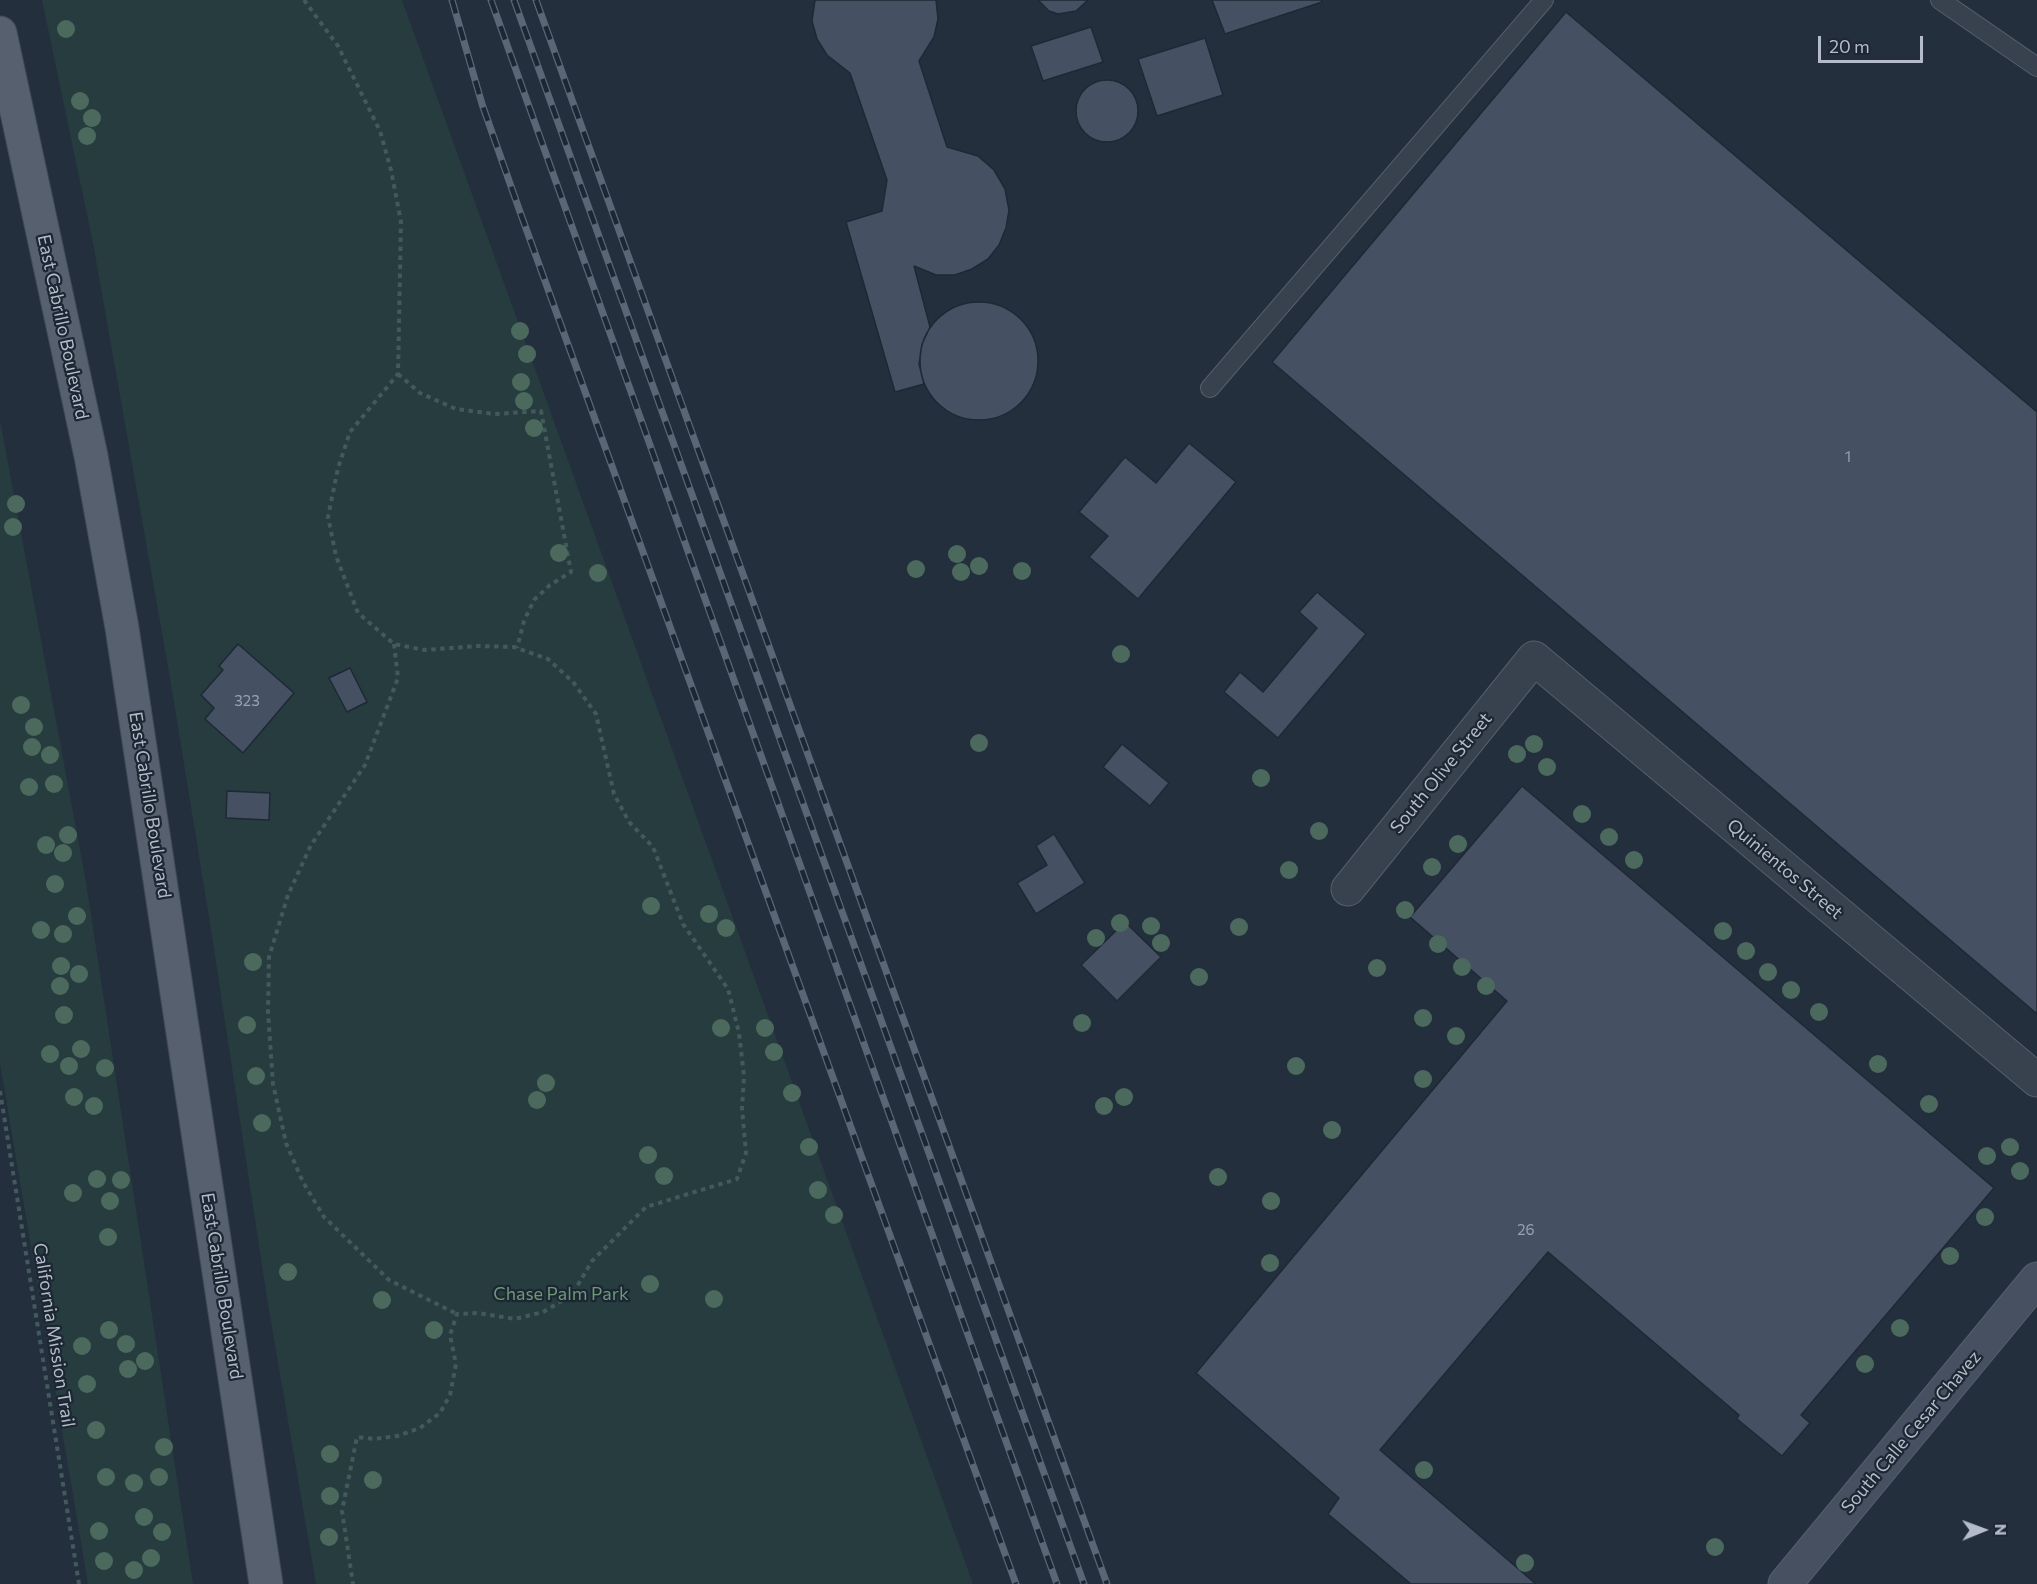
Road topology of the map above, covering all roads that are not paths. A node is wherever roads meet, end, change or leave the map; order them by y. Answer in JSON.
{"nodes":[{"id":1,"x":1544,"y":0,"type":"edge"},
{"id":2,"x":1940,"y":0,"type":"edge"},
{"id":3,"x":0,"y":33,"type":"edge"},
{"id":4,"x":2037,"y":67,"type":"edge"},
{"id":5,"x":1210,"y":388,"type":"dead end"},
{"id":6,"x":1534,"y":658,"type":"joint"},
{"id":7,"x":1348,"y":889,"type":"dead end"},
{"id":8,"x":2037,"y":1080,"type":"edge"},
{"id":9,"x":2037,"y":1279,"type":"edge"},
{"id":10,"x":266,"y":1584,"type":"edge"},
{"id":11,"x":1785,"y":1584,"type":"edge"}],
"edges":[{"from":1,"to":5,"type":"lane"},
{"from":2,"to":4,"type":"lane"},
{"from":3,"to":10,"type":"main road","name":"East Cabrillo Boulevard"},
{"from":6,"to":7,"type":"street","name":"South Olive Street"},
{"from":6,"to":8,"type":"street","name":"Quinientos Street"},
{"from":9,"to":11,"type":"street","name":"South Calle Cesar Chavez"}]}
